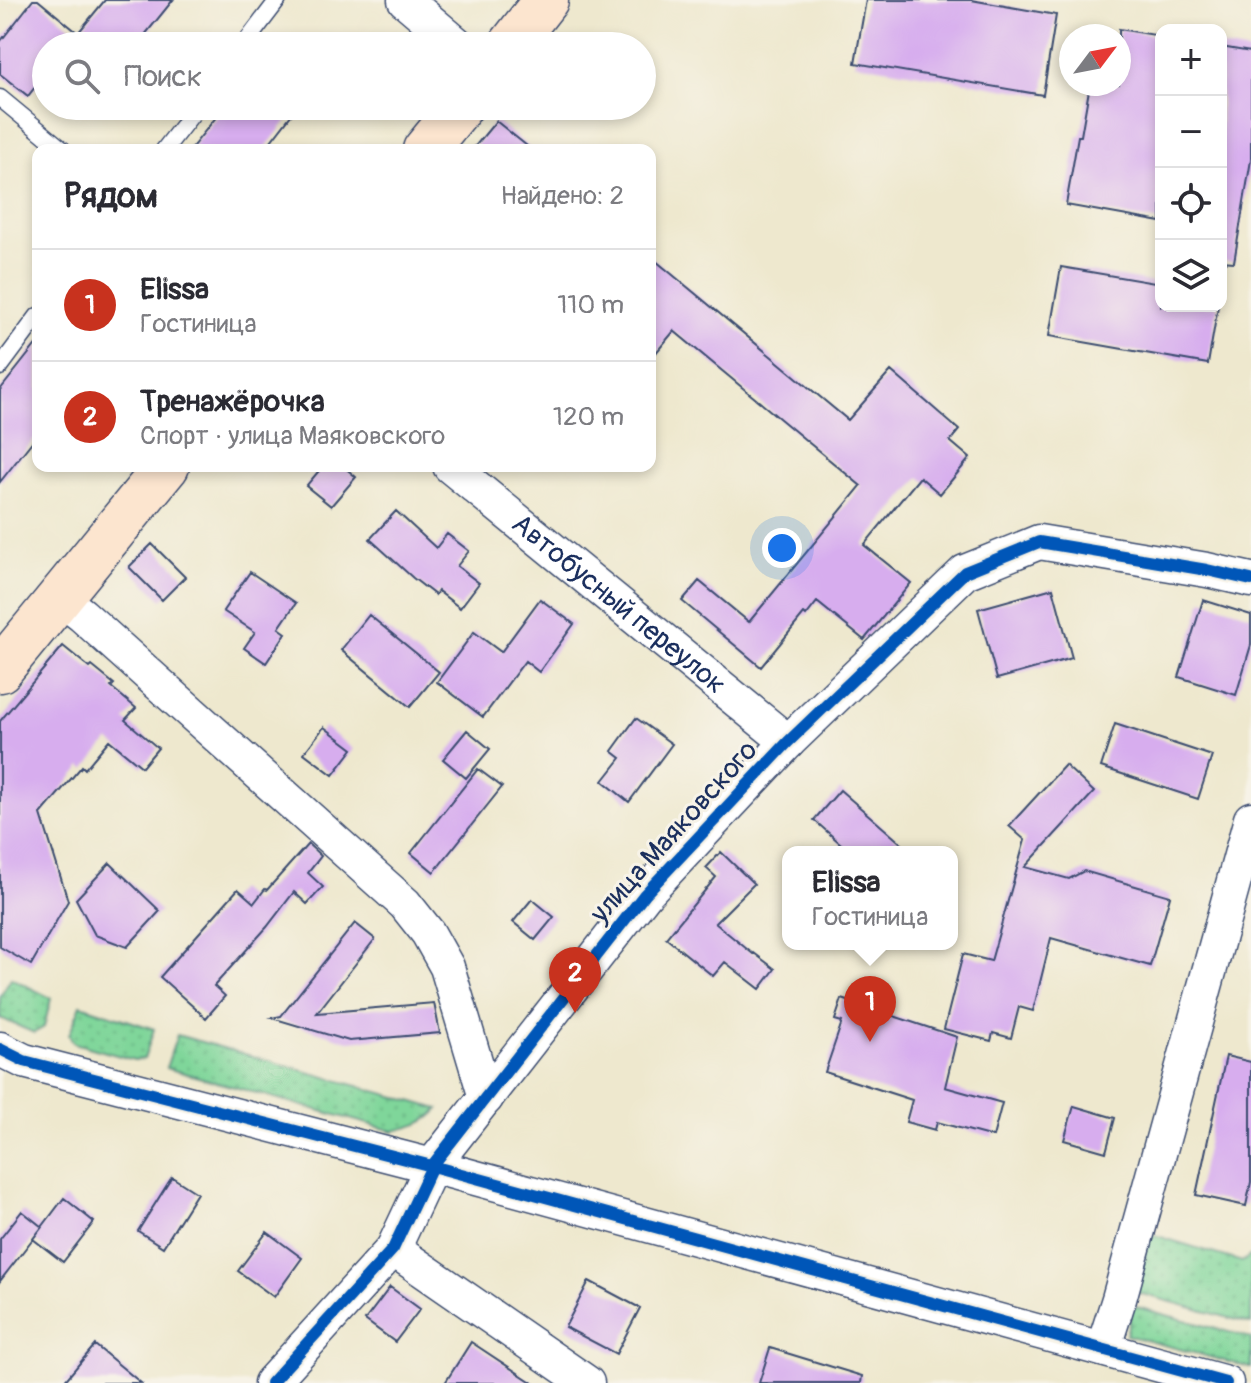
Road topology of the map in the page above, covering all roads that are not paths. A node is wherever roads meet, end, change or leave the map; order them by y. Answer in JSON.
{"nodes":[{"id":1,"x":278,"y":0,"type":"edge"},
{"id":2,"x":405,"y":0,"type":"edge"},
{"id":3,"x":546,"y":0,"type":"edge"},
{"id":4,"x":254,"y":32,"type":"edge"},
{"id":5,"x":443,"y":32,"type":"edge"},
{"id":6,"x":521,"y":32,"type":"edge"},
{"id":7,"x":0,"y":98,"type":"edge"},
{"id":8,"x":187,"y":120,"type":"edge"},
{"id":9,"x":450,"y":120,"type":"edge"},
{"id":10,"x":56,"y":144,"type":"edge"},
{"id":11,"x":169,"y":144,"type":"edge"},
{"id":12,"x":430,"y":144,"type":"edge"},
{"id":13,"x":32,"y":323,"type":"edge"},
{"id":14,"x":3,"y":355,"type":"edge"},
{"id":15,"x":162,"y":472,"type":"edge"},
{"id":16,"x":457,"y":472,"type":"edge"},
{"id":17,"x":1251,"y":580,"type":"edge"},
{"id":18,"x":60,"y":598,"type":"junction"},
{"id":19,"x":0,"y":670,"type":"edge"},
{"id":20,"x":788,"y":742,"type":"junction"},
{"id":21,"x":1251,"y":819,"type":"edge"},
{"id":22,"x":0,"y":1049,"type":"edge"},
{"id":23,"x":486,"y":1098,"type":"junction"},
{"id":24,"x":432,"y":1166,"type":"junction"},
{"id":25,"x":393,"y":1249,"type":"junction"},
{"id":26,"x":1103,"y":1349,"type":"junction"},
{"id":27,"x":271,"y":1383,"type":"edge"},
{"id":28,"x":587,"y":1383,"type":"edge"},
{"id":29,"x":1226,"y":1383,"type":"edge"}],
"edges":[{"from":1,"to":4,"type":"lane"},
{"from":2,"to":5,"type":"street"},
{"from":3,"to":6,"type":"main road"},
{"from":7,"to":10,"type":"lane"},
{"from":8,"to":11,"type":"lane"},
{"from":9,"to":12,"type":"main road"},
{"from":13,"to":14,"type":"lane"},
{"from":15,"to":18,"type":"main road"},
{"from":16,"to":20,"type":"street","name":"Автобусный переулок"},
{"from":17,"to":20,"type":"street","name":"улица Маяковского"},
{"from":18,"to":19,"type":"main road"},
{"from":18,"to":23,"type":"street"},
{"from":20,"to":23,"type":"street","name":"улица Маяковского"},
{"from":21,"to":26,"type":"street"},
{"from":22,"to":24,"type":"street"},
{"from":23,"to":24,"type":"street","name":"улица Маяковского"},
{"from":24,"to":25,"type":"street","name":"улица Маяковского"},
{"from":24,"to":26,"type":"street"},
{"from":25,"to":27,"type":"street","name":"улица Маяковского"},
{"from":25,"to":28,"type":"street"},
{"from":26,"to":29,"type":"street"}]}
